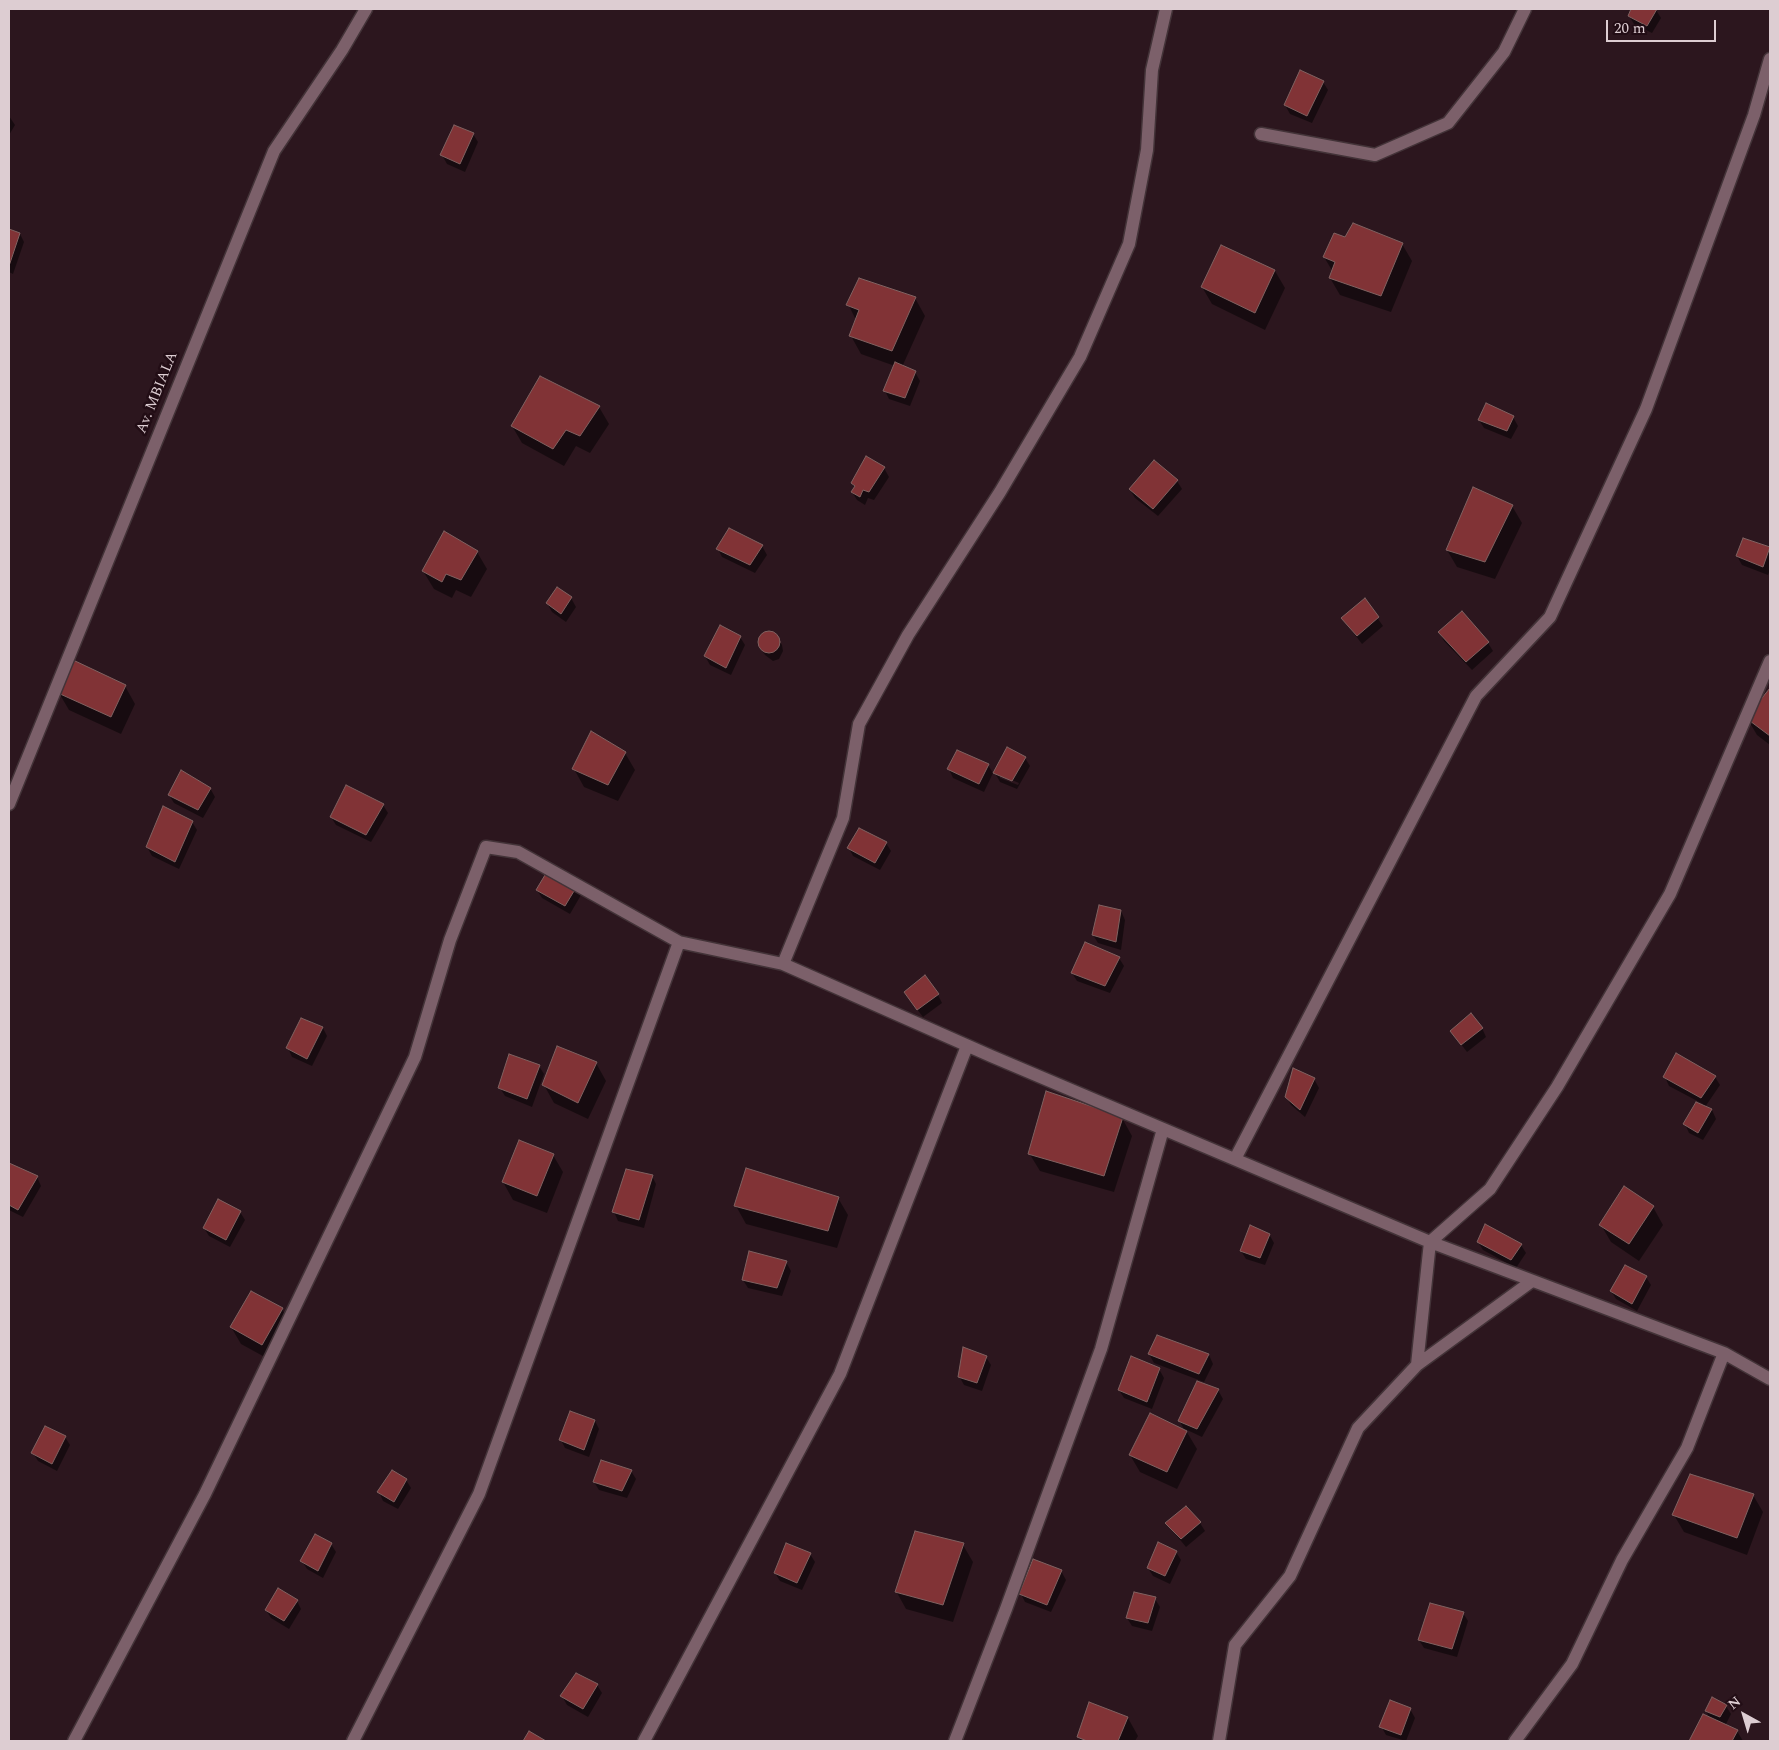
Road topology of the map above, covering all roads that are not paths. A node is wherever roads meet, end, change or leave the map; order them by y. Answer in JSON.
{"nodes":[{"id":1,"x":366,"y":9,"type":"edge"},
{"id":2,"x":1166,"y":9,"type":"edge"},
{"id":3,"x":1525,"y":9,"type":"edge"},
{"id":4,"x":1770,"y":59,"type":"edge"},
{"id":5,"x":1260,"y":134,"type":"dead end"},
{"id":6,"x":1770,"y":661,"type":"edge"},
{"id":7,"x":9,"y":804,"type":"edge"},
{"id":8,"x":679,"y":942,"type":"junction"},
{"id":9,"x":783,"y":964,"type":"junction"},
{"id":10,"x":967,"y":1046,"type":"junction"},
{"id":11,"x":1163,"y":1129,"type":"junction"},
{"id":12,"x":1235,"y":1160,"type":"junction"},
{"id":13,"x":1430,"y":1242,"type":"junction"},
{"id":14,"x":1532,"y":1281,"type":"junction"},
{"id":15,"x":1724,"y":1353,"type":"junction"},
{"id":16,"x":1417,"y":1365,"type":"junction"},
{"id":17,"x":1770,"y":1379,"type":"edge"},
{"id":18,"x":74,"y":1741,"type":"edge"},
{"id":19,"x":353,"y":1741,"type":"edge"},
{"id":20,"x":644,"y":1741,"type":"edge"},
{"id":21,"x":955,"y":1741,"type":"edge"},
{"id":22,"x":1219,"y":1741,"type":"edge"},
{"id":23,"x":1515,"y":1741,"type":"edge"}],
"edges":[{"from":1,"to":7,"type":"street","name":"Av. MBIALA"},
{"from":2,"to":9,"type":"street"},
{"from":3,"to":5,"type":"street"},
{"from":4,"to":12,"type":"street"},
{"from":6,"to":13,"type":"street"},
{"from":8,"to":9,"type":"street"},
{"from":8,"to":18,"type":"street"},
{"from":8,"to":19,"type":"street"},
{"from":9,"to":10,"type":"street"},
{"from":10,"to":11,"type":"street"},
{"from":10,"to":20,"type":"street"},
{"from":11,"to":12,"type":"street"},
{"from":11,"to":21,"type":"street"},
{"from":12,"to":13,"type":"street"},
{"from":13,"to":14,"type":"street"},
{"from":13,"to":16,"type":"street"},
{"from":14,"to":15,"type":"street"},
{"from":14,"to":16,"type":"street"},
{"from":15,"to":17,"type":"street"},
{"from":15,"to":23,"type":"street"},
{"from":16,"to":22,"type":"street"}]}
